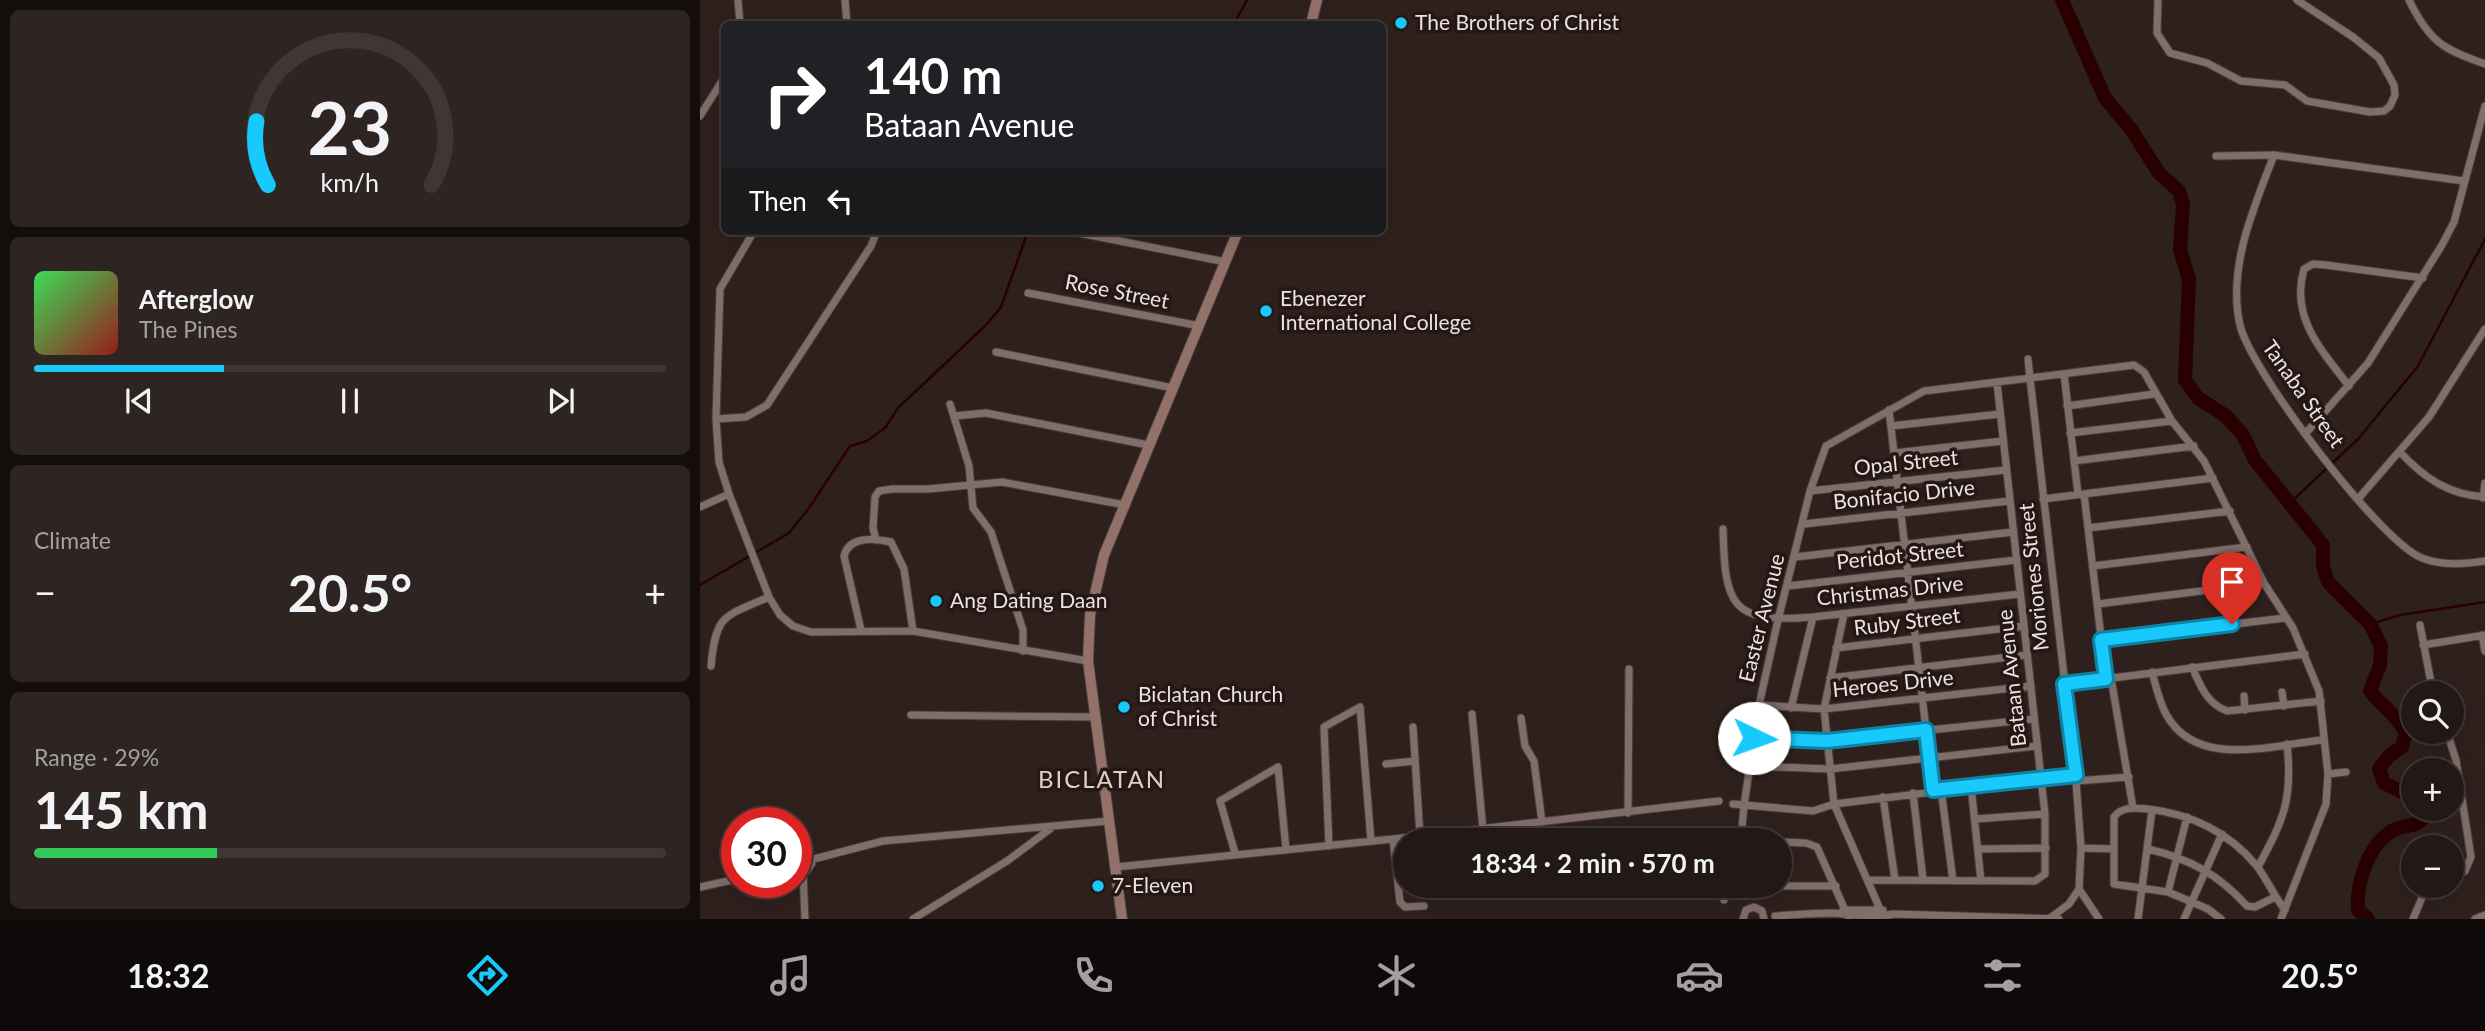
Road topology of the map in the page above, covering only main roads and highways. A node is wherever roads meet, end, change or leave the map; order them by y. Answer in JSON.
{"nodes":[{"id":1,"x":1317,"y":0,"type":"edge"},
{"id":2,"x":1312,"y":21,"type":"edge"},
{"id":3,"x":1236,"y":235,"type":"edge"},
{"id":4,"x":1122,"y":919,"type":"edge"}],
"edges":[{"from":1,"to":2,"type":"main road"},
{"from":3,"to":4,"type":"main road"}]}
